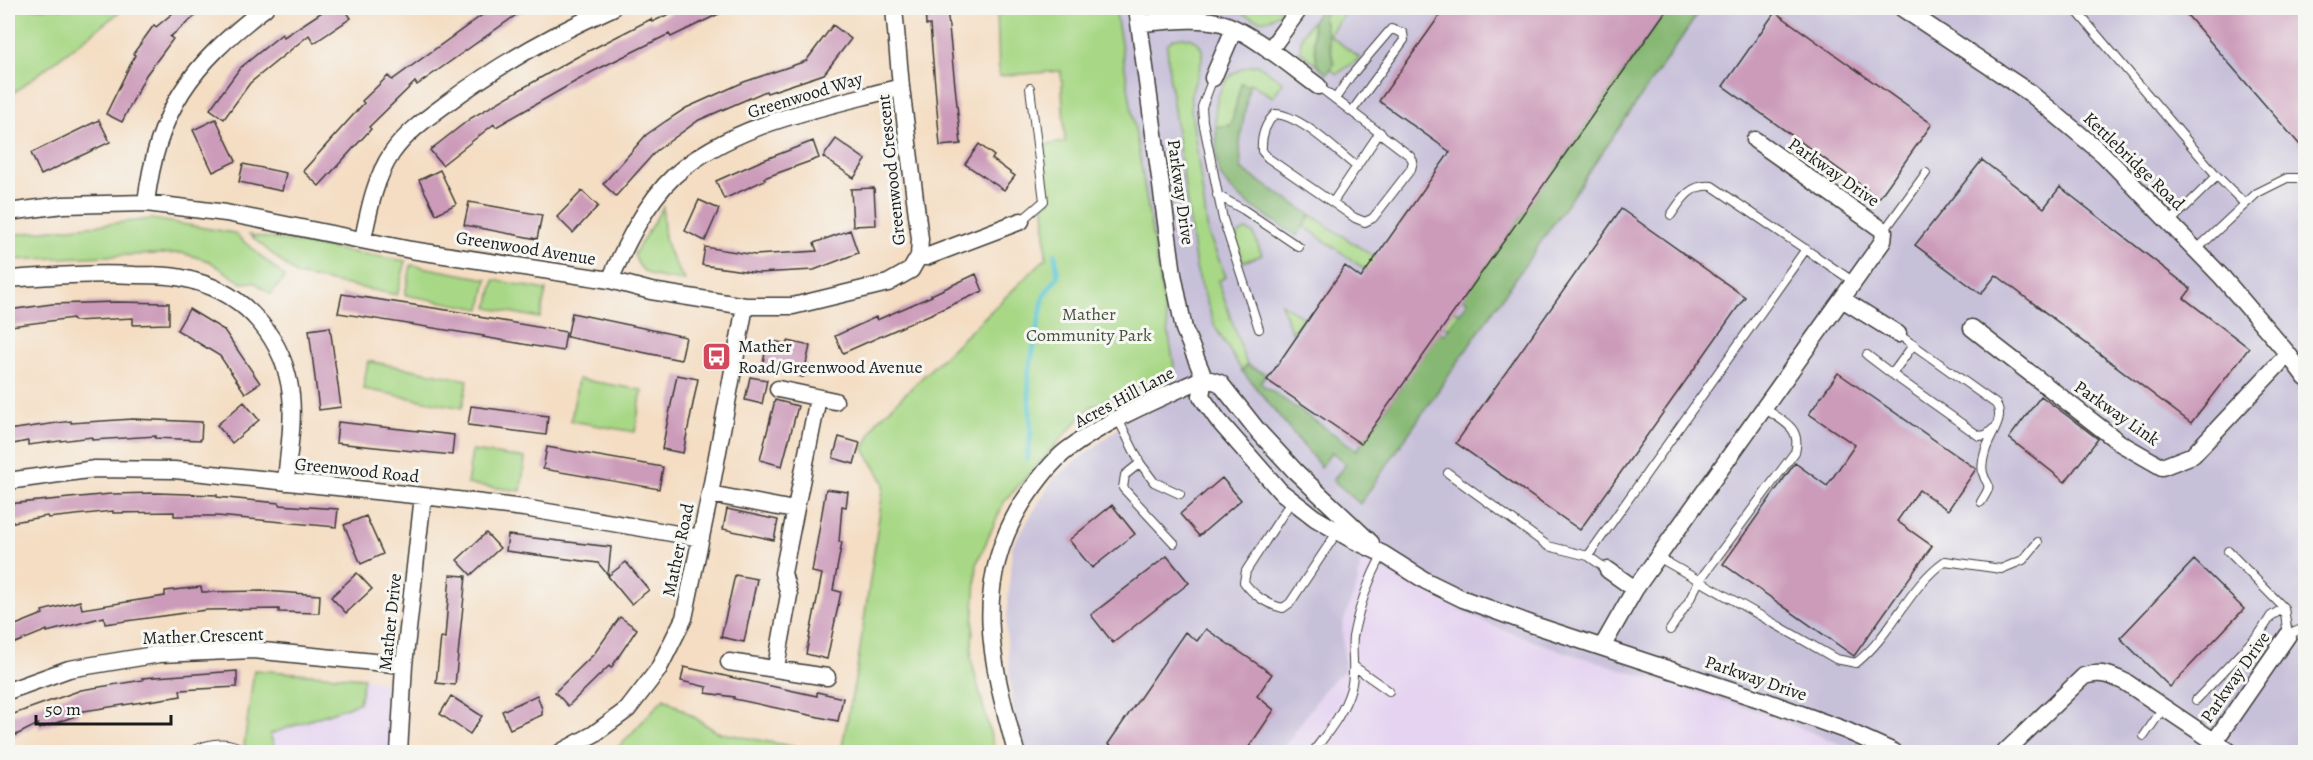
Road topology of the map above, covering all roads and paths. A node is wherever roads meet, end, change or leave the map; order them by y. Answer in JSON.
{"nodes":[{"id":1,"x":265,"y":8,"type":"edge"},
{"id":2,"x":612,"y":8,"type":"edge"},
{"id":3,"x":894,"y":8,"type":"edge"},
{"id":4,"x":1300,"y":8,"type":"edge"},
{"id":5,"x":1902,"y":8,"type":"edge"},
{"id":6,"x":2074,"y":8,"type":"edge"},
{"id":7,"x":1138,"y":16,"type":"edge"},
{"id":8,"x":1234,"y":29,"type":"junction"},
{"id":9,"x":1269,"y":51,"type":"junction"},
{"id":10,"x":1213,"y":78,"type":"joint"},
{"id":11,"x":1318,"y":86,"type":"joint"},
{"id":12,"x":901,"y":87,"type":"junction"},
{"id":13,"x":1030,"y":88,"type":"dead end"},
{"id":14,"x":1335,"y":99,"type":"junction"},
{"id":15,"x":1352,"y":111,"type":"junction"},
{"id":16,"x":1380,"y":132,"type":"junction"},
{"id":17,"x":1755,"y":140,"type":"dead end"},
{"id":18,"x":1357,"y":167,"type":"junction"},
{"id":19,"x":1926,"y":173,"type":"dead end"},
{"id":20,"x":2217,"y":176,"type":"junction"},
{"id":21,"x":2306,"y":178,"type":"edge"},
{"id":22,"x":1218,"y":195,"type":"junction"},
{"id":23,"x":1333,"y":202,"type":"junction"},
{"id":24,"x":146,"y":203,"type":"junction"},
{"id":25,"x":2245,"y":204,"type":"junction"},
{"id":26,"x":8,"y":212,"type":"edge"},
{"id":27,"x":1671,"y":215,"type":"dead end"},
{"id":28,"x":1021,"y":221,"type":"joint"},
{"id":29,"x":2170,"y":222,"type":"junction"},
{"id":30,"x":1884,"y":231,"type":"junction"},
{"id":31,"x":363,"y":239,"type":"junction"},
{"id":32,"x":1299,"y":247,"type":"dead end"},
{"id":33,"x":1806,"y":249,"type":"junction"},
{"id":34,"x":2196,"y":250,"type":"junction"},
{"id":35,"x":919,"y":256,"type":"junction"},
{"id":36,"x":8,"y":279,"type":"edge"},
{"id":37,"x":610,"y":280,"type":"junction"},
{"id":38,"x":1854,"y":282,"type":"junction"},
{"id":39,"x":1842,"y":299,"type":"junction"},
{"id":40,"x":745,"y":306,"type":"junction"},
{"id":41,"x":1972,"y":328,"type":"dead end"},
{"id":42,"x":1259,"y":329,"type":"dead end"},
{"id":43,"x":1898,"y":334,"type":"joint"},
{"id":44,"x":1914,"y":344,"type":"junction"},
{"id":45,"x":2288,"y":354,"type":"junction"},
{"id":46,"x":1867,"y":355,"type":"dead end"},
{"id":47,"x":1892,"y":374,"type":"junction"},
{"id":48,"x":1204,"y":378,"type":"junction"},
{"id":49,"x":2306,"y":378,"type":"edge"},
{"id":50,"x":778,"y":389,"type":"dead end"},
{"id":51,"x":818,"y":398,"type":"junction"},
{"id":52,"x":835,"y":401,"type":"dead end"},
{"id":53,"x":1764,"y":408,"type":"junction"},
{"id":54,"x":1118,"y":419,"type":"junction"},
{"id":55,"x":1995,"y":427,"type":"junction"},
{"id":56,"x":1140,"y":463,"type":"junction"},
{"id":57,"x":1448,"y":473,"type":"dead end"},
{"id":58,"x":8,"y":481,"type":"edge"},
{"id":59,"x":286,"y":482,"type":"junction"},
{"id":60,"x":710,"y":494,"type":"junction"},
{"id":61,"x":1180,"y":494,"type":"dead end"},
{"id":62,"x":423,"y":495,"type":"junction"},
{"id":63,"x":1292,"y":500,"type":"junction"},
{"id":64,"x":1981,"y":502,"type":"dead end"},
{"id":65,"x":794,"y":510,"type":"junction"},
{"id":66,"x":1338,"y":531,"type":"junction"},
{"id":67,"x":701,"y":538,"type":"junction"},
{"id":68,"x":2038,"y":542,"type":"dead end"},
{"id":69,"x":1174,"y":543,"type":"dead end"},
{"id":70,"x":2229,"y":551,"type":"dead end"},
{"id":71,"x":1383,"y":554,"type":"junction"},
{"id":72,"x":1588,"y":556,"type":"junction"},
{"id":73,"x":1658,"y":557,"type":"junction"},
{"id":74,"x":1608,"y":570,"type":"joint"},
{"id":75,"x":1699,"y":581,"type":"junction"},
{"id":76,"x":1635,"y":589,"type":"junction"},
{"id":77,"x":2284,"y":608,"type":"junction"},
{"id":78,"x":2306,"y":627,"type":"edge"},
{"id":79,"x":1670,"y":630,"type":"dead end"},
{"id":80,"x":2288,"y":635,"type":"junction"},
{"id":81,"x":1602,"y":647,"type":"junction"},
{"id":82,"x":729,"y":662,"type":"dead end"},
{"id":83,"x":404,"y":665,"type":"junction"},
{"id":84,"x":776,"y":667,"type":"junction"},
{"id":85,"x":1354,"y":667,"type":"junction"},
{"id":86,"x":827,"y":676,"type":"dead end"},
{"id":87,"x":8,"y":691,"type":"edge"},
{"id":88,"x":1389,"y":691,"type":"dead end"},
{"id":89,"x":2196,"y":700,"type":"dead end"},
{"id":90,"x":2164,"y":707,"type":"junction"},
{"id":91,"x":2144,"y":736,"type":"dead end"},
{"id":92,"x":2214,"y":742,"type":"junction"},
{"id":93,"x":190,"y":753,"type":"edge"},
{"id":94,"x":246,"y":753,"type":"edge"},
{"id":95,"x":399,"y":753,"type":"edge"},
{"id":96,"x":561,"y":753,"type":"edge"},
{"id":97,"x":1016,"y":753,"type":"edge"},
{"id":98,"x":1313,"y":753,"type":"edge"},
{"id":99,"x":1894,"y":753,"type":"edge"},
{"id":100,"x":2005,"y":753,"type":"edge"},
{"id":101,"x":2230,"y":753,"type":"edge"}],
"edges":[{"from":1,"to":24,"type":"street"},
{"from":2,"to":31,"type":"street"},
{"from":3,"to":12,"type":"street","name":"Greenwood Crescent"},
{"from":4,"to":9,"type":"street"},
{"from":5,"to":29,"type":"street","name":"Kettlebridge Road"},
{"from":6,"to":20,"type":"lane"},
{"from":7,"to":8,"type":"street"},
{"from":7,"to":48,"type":"street","name":"Parkway Drive"},
{"from":8,"to":9,"type":"street"},
{"from":8,"to":10,"type":"street"},
{"from":9,"to":11,"type":"street"},
{"from":10,"to":22,"type":"lane"},
{"from":11,"to":14,"type":"lane"},
{"from":12,"to":35,"type":"street","name":"Greenwood Crescent"},
{"from":12,"to":37,"type":"street","name":"Greenwood Way"},
{"from":13,"to":28,"type":"lane"},
{"from":14,"to":15,"type":"lane"},
{"from":14,"to":15,"type":"lane"},
{"from":15,"to":16,"type":"lane"},
{"from":16,"to":18,"type":"lane"},
{"from":16,"to":23,"type":"lane"},
{"from":17,"to":30,"type":"street","name":"Parkway Drive"},
{"from":18,"to":23,"type":"lane"},
{"from":18,"to":23,"type":"lane"},
{"from":19,"to":30,"type":"lane"},
{"from":20,"to":25,"type":"lane"},
{"from":20,"to":29,"type":"lane"},
{"from":21,"to":25,"type":"lane"},
{"from":22,"to":32,"type":"lane"},
{"from":22,"to":42,"type":"lane"},
{"from":24,"to":26,"type":"street","name":"Greenwood Avenue"},
{"from":24,"to":31,"type":"street","name":"Greenwood Avenue"},
{"from":25,"to":34,"type":"lane"},
{"from":27,"to":33,"type":"lane"},
{"from":28,"to":35,"type":"street"},
{"from":29,"to":34,"type":"street","name":"Kettlebridge Road"},
{"from":30,"to":38,"type":"street","name":"Parkway Drive"},
{"from":31,"to":37,"type":"street","name":"Greenwood Avenue"},
{"from":33,"to":38,"type":"lane"},
{"from":33,"to":72,"type":"lane"},
{"from":34,"to":45,"type":"street","name":"Kettlebridge Road"},
{"from":35,"to":40,"type":"street","name":"Greenwood Avenue"},
{"from":36,"to":59,"type":"street"},
{"from":37,"to":40,"type":"street","name":"Greenwood Avenue"},
{"from":38,"to":39,"type":"street","name":"Parkway Drive"},
{"from":39,"to":43,"type":"street"},
{"from":39,"to":53,"type":"street","name":"Parkway Drive"},
{"from":40,"to":60,"type":"street","name":"Mather Road"},
{"from":41,"to":45,"type":"street","name":"Parkway Link"},
{"from":43,"to":44,"type":"lane"},
{"from":44,"to":47,"type":"lane"},
{"from":44,"to":55,"type":"lane"},
{"from":45,"to":49,"type":"street","name":"Kettlebridge Road"},
{"from":46,"to":47,"type":"lane"},
{"from":47,"to":55,"type":"lane"},
{"from":48,"to":54,"type":"street","name":"Acres Hill Lane"},
{"from":48,"to":63,"type":"street","name":"Parkway Drive"},
{"from":48,"to":71,"type":"street","name":"Parkway Drive"},
{"from":50,"to":51,"type":"street"},
{"from":51,"to":52,"type":"street"},
{"from":51,"to":65,"type":"street"},
{"from":53,"to":73,"type":"street","name":"Parkway Drive"},
{"from":53,"to":75,"type":"lane"},
{"from":54,"to":56,"type":"lane"},
{"from":54,"to":97,"type":"street","name":"Acres Hill Lane"},
{"from":55,"to":64,"type":"lane"},
{"from":56,"to":61,"type":"lane"},
{"from":56,"to":69,"type":"lane"},
{"from":57,"to":72,"type":"lane"},
{"from":58,"to":59,"type":"street","name":"Greenwood Road"},
{"from":59,"to":62,"type":"street","name":"Greenwood Road"},
{"from":60,"to":65,"type":"street"},
{"from":60,"to":67,"type":"street","name":"Mather Road"},
{"from":62,"to":67,"type":"street","name":"Greenwood Road"},
{"from":62,"to":83,"type":"street","name":"Mather Drive"},
{"from":63,"to":66,"type":"street","name":"Parkway Drive"},
{"from":63,"to":66,"type":"lane"},
{"from":65,"to":84,"type":"street"},
{"from":66,"to":71,"type":"street","name":"Parkway Drive"},
{"from":67,"to":96,"type":"street","name":"Mather Road"},
{"from":68,"to":75,"type":"lane"},
{"from":70,"to":77,"type":"lane"},
{"from":71,"to":81,"type":"street","name":"Parkway Drive"},
{"from":71,"to":85,"type":"lane"},
{"from":72,"to":74,"type":"lane"},
{"from":73,"to":75,"type":"lane"},
{"from":73,"to":76,"type":"street","name":"Parkway Drive"},
{"from":74,"to":76,"type":"street"},
{"from":75,"to":79,"type":"lane"},
{"from":76,"to":81,"type":"street","name":"Parkway Drive"},
{"from":77,"to":80,"type":"lane"},
{"from":77,"to":89,"type":"lane"},
{"from":78,"to":80,"type":"lane"},
{"from":80,"to":92,"type":"street","name":"Parkway Drive"},
{"from":81,"to":99,"type":"street","name":"Parkway Drive"},
{"from":82,"to":84,"type":"street"},
{"from":83,"to":87,"type":"street","name":"Mather Crescent"},
{"from":83,"to":95,"type":"street","name":"Mather Drive"},
{"from":84,"to":86,"type":"street"},
{"from":85,"to":88,"type":"lane"},
{"from":85,"to":98,"type":"lane"},
{"from":90,"to":91,"type":"lane"},
{"from":90,"to":92,"type":"street","name":"Parkway Drive"},
{"from":90,"to":100,"type":"street","name":"Parkway Drive"},
{"from":92,"to":101,"type":"street","name":"Parkway Drive"},
{"from":93,"to":94,"type":"lane"}]}
